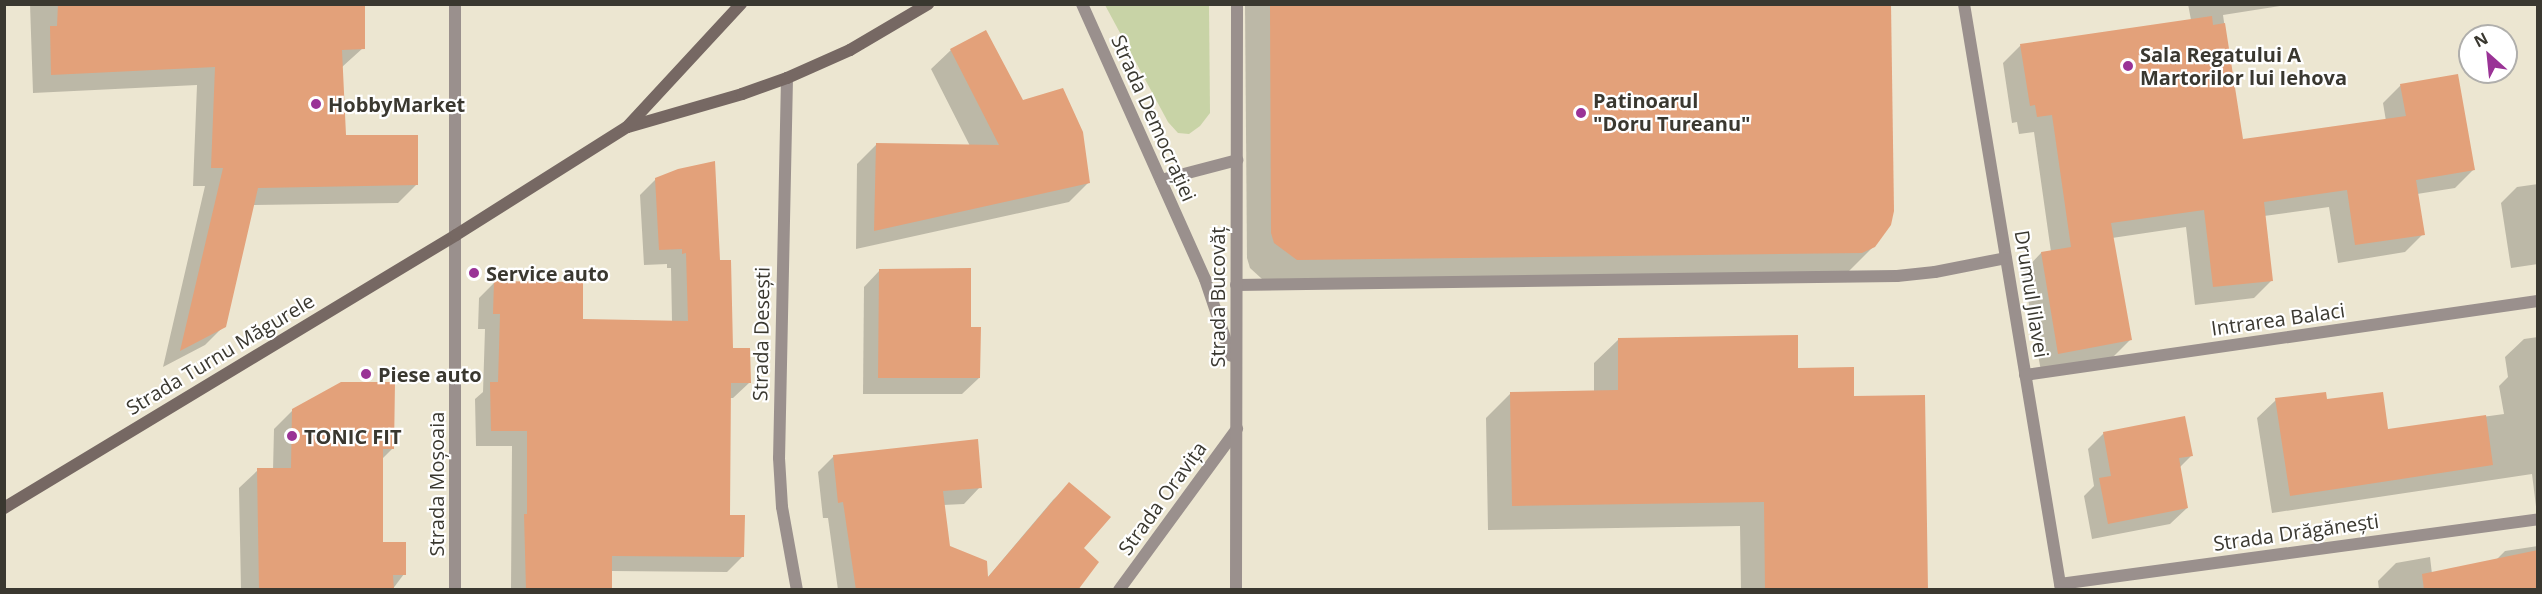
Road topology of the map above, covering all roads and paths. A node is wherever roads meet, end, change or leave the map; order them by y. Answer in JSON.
{"nodes":[{"id":1,"x":455,"y":4,"type":"edge"},
{"id":2,"x":741,"y":4,"type":"edge"},
{"id":3,"x":928,"y":4,"type":"edge"},
{"id":4,"x":1082,"y":4,"type":"edge"},
{"id":5,"x":1237,"y":4,"type":"edge"},
{"id":6,"x":1965,"y":4,"type":"edge"},
{"id":7,"x":787,"y":78,"type":"junction"},
{"id":8,"x":627,"y":127,"type":"junction"},
{"id":9,"x":1237,"y":160,"type":"junction"},
{"id":10,"x":1161,"y":180,"type":"junction"},
{"id":11,"x":456,"y":235,"type":"junction"},
{"id":12,"x":2006,"y":258,"type":"junction"},
{"id":13,"x":1236,"y":285,"type":"junction"},
{"id":14,"x":2538,"y":302,"type":"edge"},
{"id":15,"x":2025,"y":375,"type":"junction"},
{"id":16,"x":1236,"y":383,"type":"junction"},
{"id":17,"x":1236,"y":429,"type":"junction"},
{"id":18,"x":4,"y":507,"type":"edge"},
{"id":19,"x":2538,"y":519,"type":"edge"},
{"id":20,"x":2060,"y":587,"type":"edge"},
{"id":21,"x":455,"y":590,"type":"edge"},
{"id":22,"x":797,"y":590,"type":"edge"},
{"id":23,"x":1119,"y":590,"type":"edge"},
{"id":24,"x":1236,"y":590,"type":"edge"}],
"edges":[{"from":1,"to":11,"type":"street"},
{"from":2,"to":8,"type":"main road","name":"Strada Turnu Măgurele"},
{"from":3,"to":7,"type":"main road","name":"Strada Turnu Măgurele"},
{"from":4,"to":10,"type":"street","name":"Strada Democrației"},
{"from":5,"to":9,"type":"street","name":"Strada Bucovăț"},
{"from":6,"to":12,"type":"street","name":"Drumul Jilavei"},
{"from":7,"to":8,"type":"main road","name":"Strada Turnu Măgurele"},
{"from":7,"to":22,"type":"street","name":"Strada Desești"},
{"from":8,"to":11,"type":"main road","name":"Strada Turnu Măgurele"},
{"from":9,"to":10,"type":"street"},
{"from":9,"to":13,"type":"street","name":"Strada Bucovăț"},
{"from":10,"to":16,"type":"street","name":"Strada Democrației"},
{"from":11,"to":18,"type":"main road","name":"Strada Turnu Măgurele"},
{"from":11,"to":21,"type":"street","name":"Strada Moșoaia"},
{"from":12,"to":13,"type":"street"},
{"from":12,"to":15,"type":"street","name":"Drumul Jilavei"},
{"from":13,"to":16,"type":"street","name":"Strada Bucovăț"},
{"from":14,"to":15,"type":"street","name":"Intrarea Balaci"},
{"from":15,"to":20,"type":"street","name":"Drumul Jilavei"},
{"from":16,"to":17,"type":"street","name":"Strada Bucovăț"},
{"from":17,"to":23,"type":"street","name":"Strada Oravița"},
{"from":17,"to":24,"type":"street","name":"Strada Bucovăț"},
{"from":19,"to":20,"type":"street","name":"Strada Drăgănești"}]}
